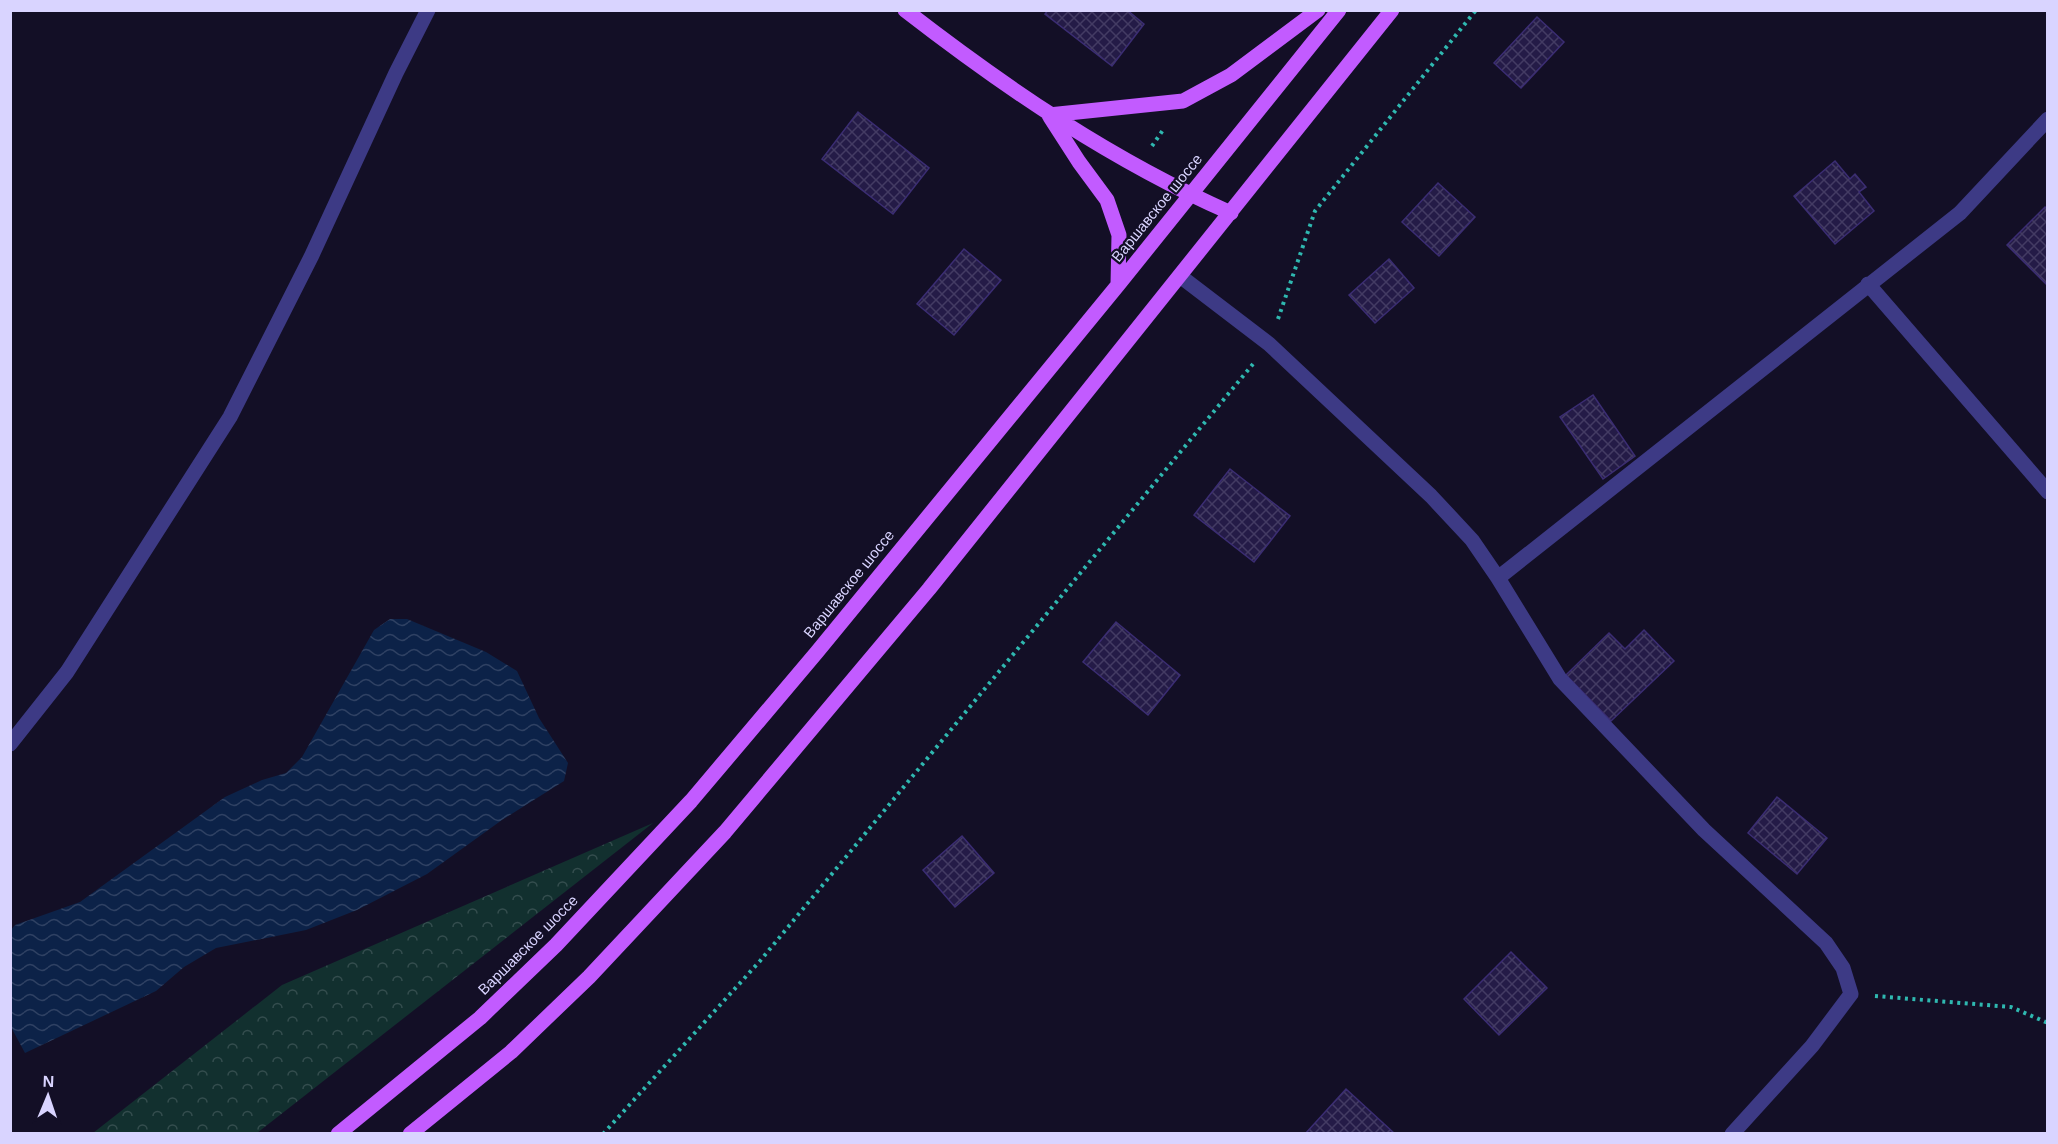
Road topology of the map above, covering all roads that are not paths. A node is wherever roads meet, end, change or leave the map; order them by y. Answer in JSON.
{"nodes":[{"id":1,"x":428,"y":10,"type":"edge"},
{"id":2,"x":905,"y":10,"type":"edge"},
{"id":3,"x":1318,"y":10,"type":"edge"},
{"id":4,"x":1339,"y":10,"type":"edge"},
{"id":5,"x":1392,"y":10,"type":"edge"},
{"id":6,"x":1049,"y":114,"type":"junction"},
{"id":7,"x":2048,"y":119,"type":"edge"},
{"id":8,"x":1190,"y":195,"type":"junction"},
{"id":9,"x":1231,"y":213,"type":"junction"},
{"id":10,"x":1180,"y":276,"type":"junction"},
{"id":11,"x":1868,"y":284,"type":"junction"},
{"id":12,"x":1118,"y":285,"type":"junction"},
{"id":13,"x":2048,"y":492,"type":"edge"},
{"id":14,"x":1498,"y":578,"type":"junction"},
{"id":15,"x":10,"y":744,"type":"edge"},
{"id":16,"x":338,"y":1134,"type":"edge"},
{"id":17,"x":410,"y":1134,"type":"edge"},
{"id":18,"x":1732,"y":1134,"type":"edge"}],
"edges":[{"from":1,"to":15,"type":"street"},
{"from":2,"to":6,"type":"main road"},
{"from":3,"to":6,"type":"main road"},
{"from":4,"to":8,"type":"main road","name":"Варшавское шоссе"},
{"from":5,"to":9,"type":"main road"},
{"from":6,"to":8,"type":"main road"},
{"from":6,"to":12,"type":"main road"},
{"from":7,"to":11,"type":"street"},
{"from":8,"to":9,"type":"main road"},
{"from":8,"to":12,"type":"main road","name":"Варшавское шоссе"},
{"from":9,"to":10,"type":"main road"},
{"from":10,"to":14,"type":"street"},
{"from":10,"to":17,"type":"main road"},
{"from":11,"to":13,"type":"street"},
{"from":11,"to":14,"type":"street"},
{"from":12,"to":16,"type":"main road","name":"Варшавское шоссе"},
{"from":14,"to":18,"type":"street"}]}
